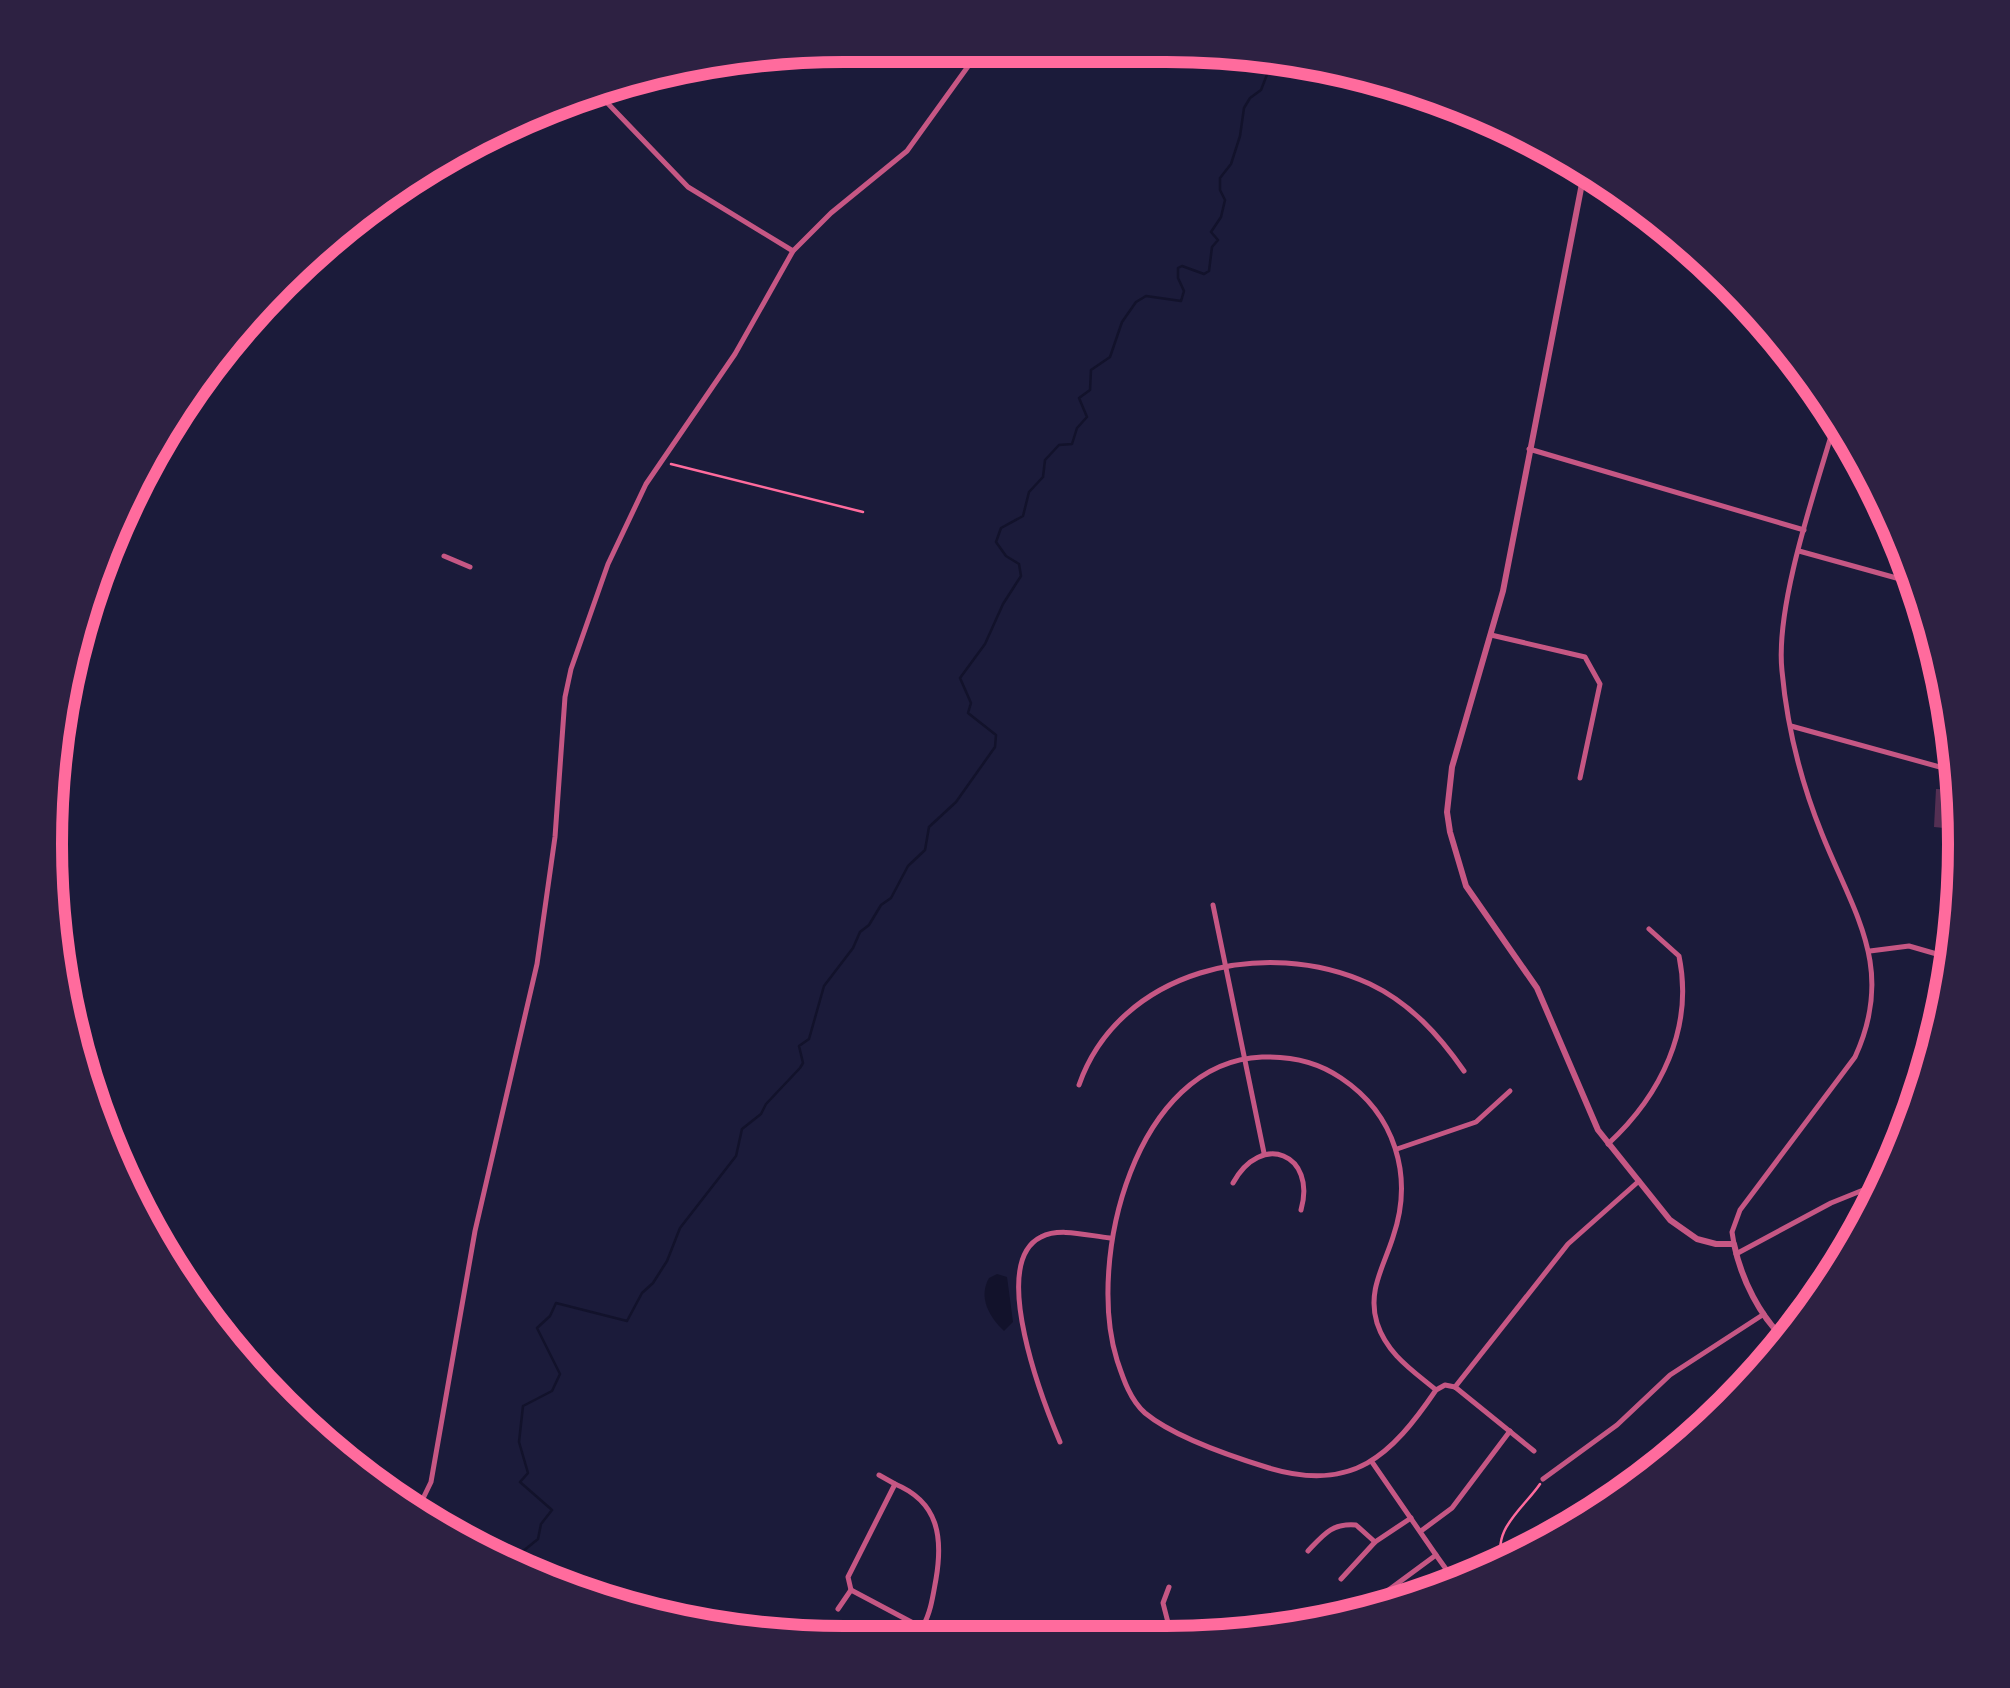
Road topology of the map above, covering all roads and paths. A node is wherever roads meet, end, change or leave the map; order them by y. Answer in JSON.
{"nodes":[{"id":1,"x":971,"y":62,"type":"edge"},
{"id":2,"x":606,"y":100,"type":"edge"},
{"id":3,"x":1582,"y":183,"type":"edge"},
{"id":4,"x":793,"y":251,"type":"junction"},
{"id":5,"x":1831,"y":435,"type":"edge"},
{"id":6,"x":1529,"y":448,"type":"junction"},
{"id":7,"x":662,"y":462,"type":"junction"},
{"id":8,"x":863,"y":512,"type":"dead end"},
{"id":9,"x":1804,"y":530,"type":"junction"},
{"id":10,"x":1799,"y":551,"type":"junction"},
{"id":11,"x":444,"y":556,"type":"dead end"},
{"id":12,"x":470,"y":567,"type":"dead end"},
{"id":13,"x":1901,"y":579,"type":"edge"},
{"id":14,"x":1491,"y":636,"type":"junction"},
{"id":15,"x":1791,"y":726,"type":"junction"},
{"id":16,"x":1944,"y":768,"type":"edge"},
{"id":17,"x":1580,"y":778,"type":"dead end"},
{"id":18,"x":1212,"y":906,"type":"dead end"},
{"id":19,"x":1650,"y":929,"type":"dead end"},
{"id":20,"x":1870,"y":951,"type":"junction"},
{"id":21,"x":1939,"y":955,"type":"edge"},
{"id":22,"x":1225,"y":966,"type":"junction"},
{"id":23,"x":1245,"y":1058,"type":"junction"},
{"id":24,"x":1464,"y":1071,"type":"dead end"},
{"id":25,"x":1078,"y":1085,"type":"dead end"},
{"id":26,"x":1510,"y":1091,"type":"dead end"},
{"id":27,"x":1608,"y":1144,"type":"junction"},
{"id":28,"x":1396,"y":1149,"type":"junction"},
{"id":29,"x":1264,"y":1153,"type":"junction"},
{"id":30,"x":1638,"y":1182,"type":"junction"},
{"id":31,"x":1233,"y":1183,"type":"dead end"},
{"id":32,"x":1868,"y":1188,"type":"edge"},
{"id":33,"x":1301,"y":1210,"type":"dead end"},
{"id":34,"x":1110,"y":1238,"type":"junction"},
{"id":35,"x":1734,"y":1244,"type":"junction"},
{"id":36,"x":1736,"y":1254,"type":"junction"},
{"id":37,"x":1764,"y":1314,"type":"junction"},
{"id":38,"x":1777,"y":1332,"type":"edge"},
{"id":39,"x":1455,"y":1387,"type":"junction"},
{"id":40,"x":1436,"y":1390,"type":"junction"},
{"id":41,"x":1510,"y":1431,"type":"junction"},
{"id":42,"x":1060,"y":1442,"type":"dead end"},
{"id":43,"x":1534,"y":1451,"type":"dead end"},
{"id":44,"x":1372,"y":1462,"type":"junction"},
{"id":45,"x":879,"y":1475,"type":"dead end"},
{"id":46,"x":1543,"y":1479,"type":"joint"},
{"id":47,"x":895,"y":1484,"type":"junction"},
{"id":48,"x":422,"y":1501,"type":"edge"},
{"id":49,"x":1411,"y":1518,"type":"junction"},
{"id":50,"x":1421,"y":1531,"type":"junction"},
{"id":51,"x":1375,"y":1542,"type":"junction"},
{"id":52,"x":1500,"y":1550,"type":"edge"},
{"id":53,"x":1308,"y":1551,"type":"dead end"},
{"id":54,"x":1436,"y":1555,"type":"junction"},
{"id":55,"x":1446,"y":1569,"type":"dead end"},
{"id":56,"x":1341,"y":1578,"type":"dead end"},
{"id":57,"x":1170,"y":1587,"type":"dead end"},
{"id":58,"x":851,"y":1590,"type":"junction"},
{"id":59,"x":1382,"y":1595,"type":"edge"},
{"id":60,"x":838,"y":1610,"type":"dead end"},
{"id":61,"x":923,"y":1626,"type":"joint"},
{"id":62,"x":1169,"y":1626,"type":"edge"}],
"edges":[{"from":1,"to":4,"type":"street"},
{"from":2,"to":4,"type":"street"},
{"from":3,"to":6,"type":"street"},
{"from":4,"to":7,"type":"street"},
{"from":5,"to":9,"type":"street"},
{"from":6,"to":9,"type":"street"},
{"from":6,"to":14,"type":"street"},
{"from":7,"to":8,"type":"path"},
{"from":7,"to":48,"type":"street"},
{"from":9,"to":10,"type":"street"},
{"from":10,"to":13,"type":"street"},
{"from":10,"to":15,"type":"street"},
{"from":11,"to":12,"type":"street"},
{"from":14,"to":17,"type":"street"},
{"from":14,"to":27,"type":"street"},
{"from":15,"to":16,"type":"street"},
{"from":15,"to":20,"type":"street"},
{"from":18,"to":22,"type":"street"},
{"from":19,"to":27,"type":"street"},
{"from":20,"to":21,"type":"street"},
{"from":20,"to":35,"type":"street"},
{"from":22,"to":23,"type":"street"},
{"from":22,"to":24,"type":"street"},
{"from":22,"to":25,"type":"street"},
{"from":23,"to":28,"type":"street"},
{"from":23,"to":29,"type":"street"},
{"from":23,"to":34,"type":"street"},
{"from":26,"to":28,"type":"street"},
{"from":27,"to":30,"type":"street"},
{"from":28,"to":40,"type":"street"},
{"from":29,"to":31,"type":"street"},
{"from":29,"to":33,"type":"street"},
{"from":30,"to":35,"type":"street"},
{"from":30,"to":39,"type":"street"},
{"from":32,"to":36,"type":"street"},
{"from":34,"to":42,"type":"street"},
{"from":34,"to":44,"type":"street"},
{"from":35,"to":36,"type":"street"},
{"from":36,"to":37,"type":"street"},
{"from":37,"to":38,"type":"street"},
{"from":37,"to":46,"type":"street"},
{"from":39,"to":40,"type":"street"},
{"from":39,"to":41,"type":"street"},
{"from":40,"to":44,"type":"street"},
{"from":41,"to":43,"type":"street"},
{"from":41,"to":50,"type":"street"},
{"from":44,"to":49,"type":"street"},
{"from":45,"to":47,"type":"street"},
{"from":46,"to":52,"type":"path"},
{"from":47,"to":58,"type":"street"},
{"from":47,"to":61,"type":"street"},
{"from":49,"to":50,"type":"street"},
{"from":49,"to":51,"type":"street"},
{"from":50,"to":54,"type":"street"},
{"from":51,"to":53,"type":"street"},
{"from":51,"to":56,"type":"street"},
{"from":54,"to":55,"type":"street"},
{"from":54,"to":59,"type":"street"},
{"from":57,"to":62,"type":"street"},
{"from":58,"to":60,"type":"street"},
{"from":58,"to":61,"type":"street"}]}
